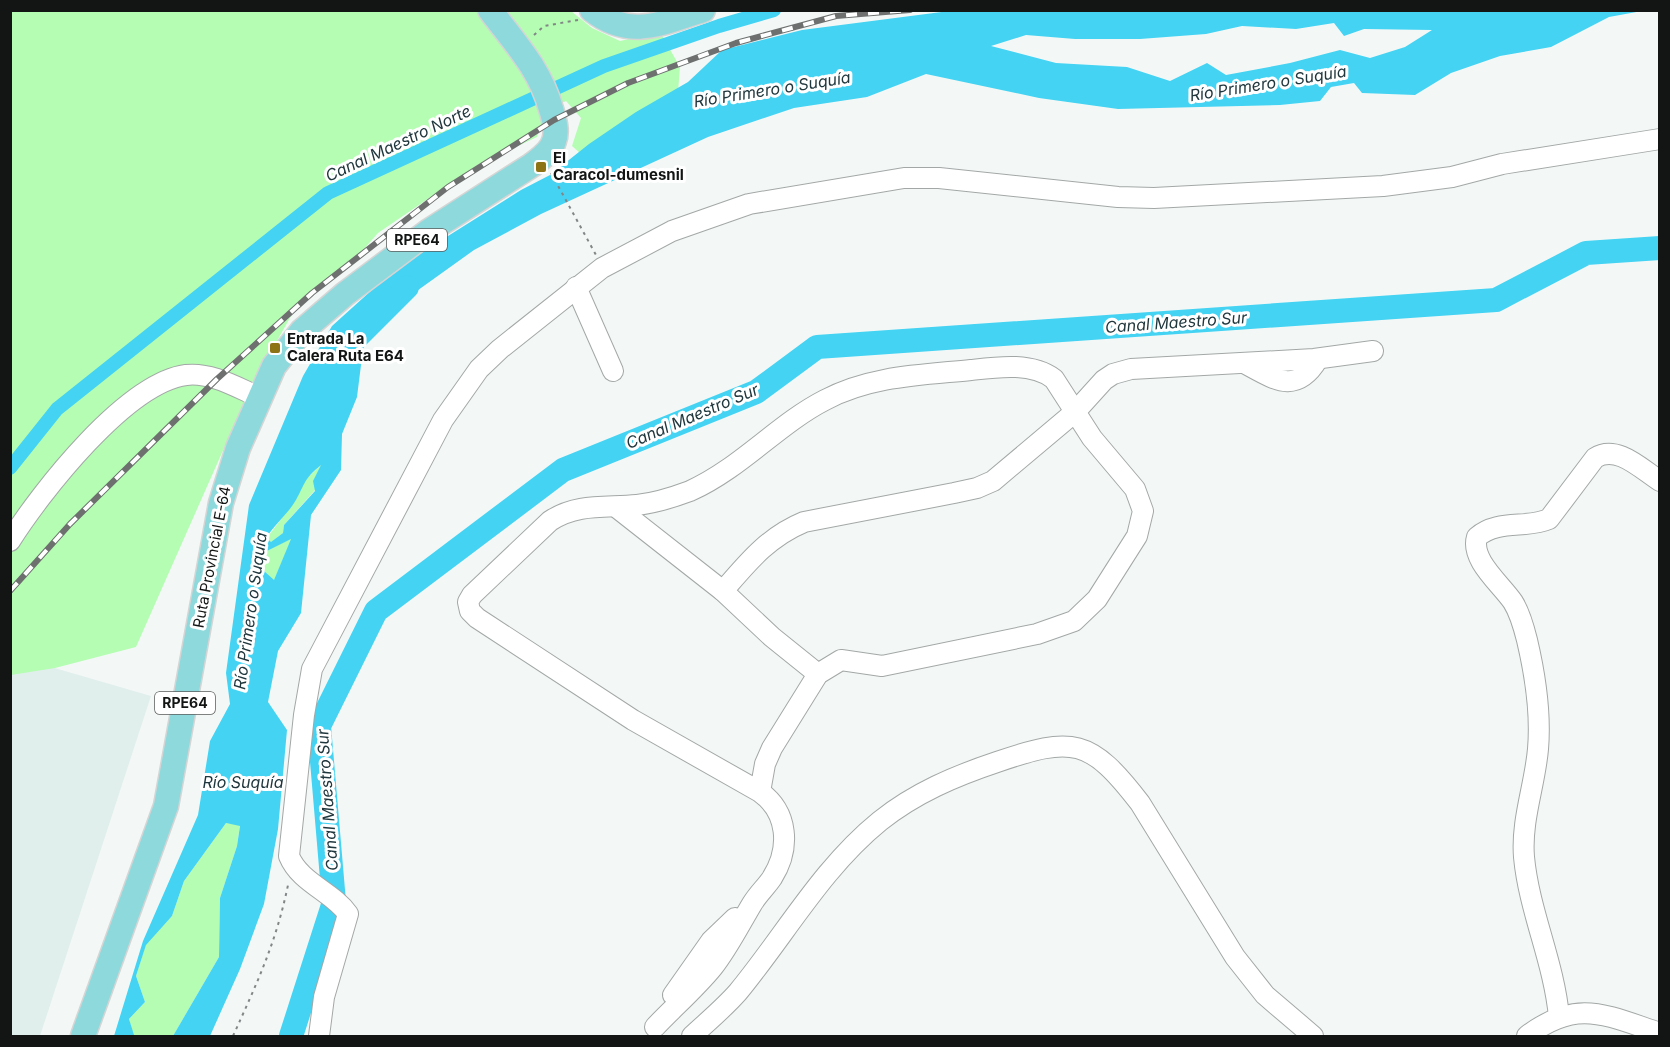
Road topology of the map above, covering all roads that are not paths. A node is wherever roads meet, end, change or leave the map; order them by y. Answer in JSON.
{"nodes":[{"id":1,"x":490,"y":10,"type":"edge"},
{"id":2,"x":703,"y":10,"type":"edge"},
{"id":3,"x":599,"y":15,"type":"edge"},
{"id":4,"x":1659,"y":139,"type":"edge"},
{"id":5,"x":576,"y":287,"type":"junction"},
{"id":6,"x":1373,"y":351,"type":"dead end"},
{"id":7,"x":613,"y":371,"type":"dead end"},
{"id":8,"x":259,"y":397,"type":"junction"},
{"id":9,"x":1075,"y":412,"type":"junction"},
{"id":10,"x":1659,"y":481,"type":"edge"},
{"id":11,"x":616,"y":507,"type":"junction"},
{"id":12,"x":10,"y":541,"type":"edge"},
{"id":13,"x":723,"y":591,"type":"junction"},
{"id":14,"x":818,"y":674,"type":"junction"},
{"id":15,"x":760,"y":792,"type":"junction"},
{"id":16,"x":1559,"y":1017,"type":"junction"},
{"id":17,"x":652,"y":1032,"type":"edge"},
{"id":18,"x":1659,"y":1033,"type":"edge"},
{"id":19,"x":82,"y":1036,"type":"edge"},
{"id":20,"x":319,"y":1036,"type":"edge"},
{"id":21,"x":692,"y":1036,"type":"edge"},
{"id":22,"x":1313,"y":1036,"type":"edge"},
{"id":23,"x":1527,"y":1036,"type":"edge"}],
"edges":[{"from":1,"to":8,"type":"main road","name":"Ruta Provincial E-64","number":"RPE64"},
{"from":2,"to":3,"type":"main road"},
{"from":4,"to":5,"type":"street"},
{"from":5,"to":7,"type":"street"},
{"from":5,"to":20,"type":"street"},
{"from":6,"to":9,"type":"street"},
{"from":8,"to":12,"type":"street"},
{"from":8,"to":19,"type":"main road","name":"Ruta Provincial E-64","number":"RPE64"},
{"from":9,"to":11,"type":"street"},
{"from":9,"to":13,"type":"street"},
{"from":9,"to":14,"type":"street"},
{"from":10,"to":16,"type":"street"},
{"from":11,"to":13,"type":"street"},
{"from":11,"to":15,"type":"street"},
{"from":13,"to":14,"type":"street"},
{"from":14,"to":15,"type":"street"},
{"from":15,"to":17,"type":"street"},
{"from":16,"to":18,"type":"street"},
{"from":16,"to":23,"type":"street"},
{"from":21,"to":22,"type":"street"}]}
